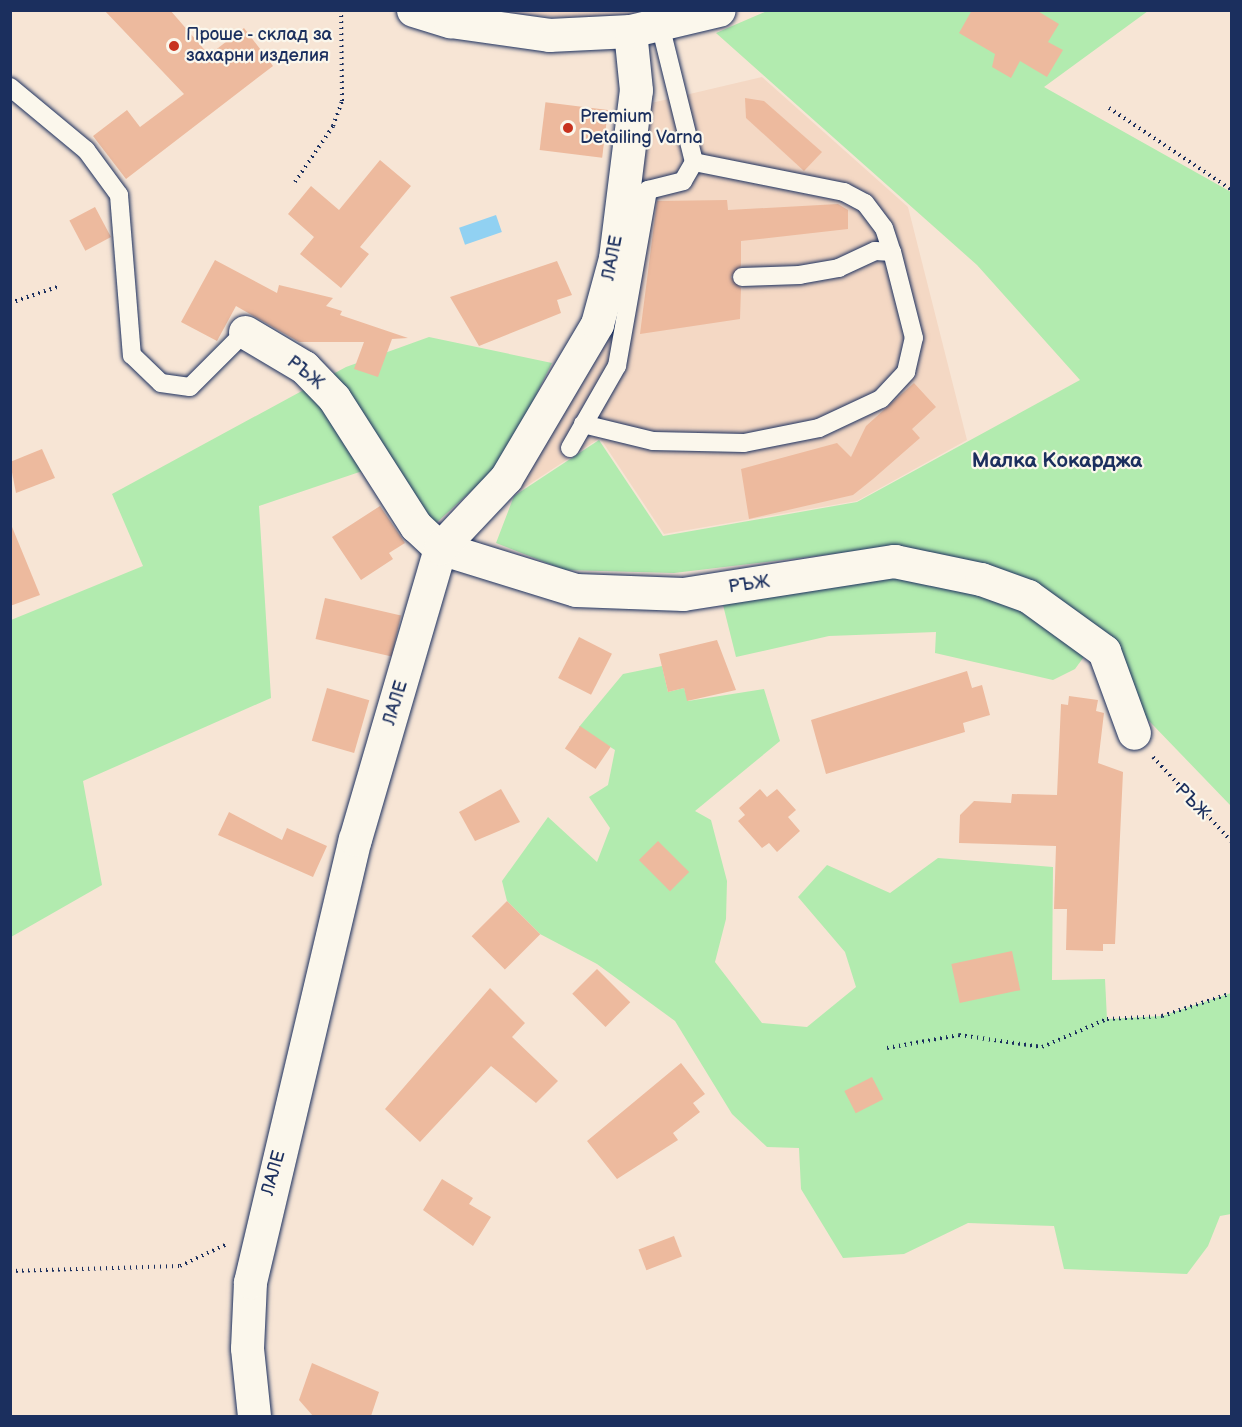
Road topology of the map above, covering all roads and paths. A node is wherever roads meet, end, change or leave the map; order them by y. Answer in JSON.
{"nodes":[{"id":1,"x":341,"y":10,"type":"edge"},
{"id":2,"x":413,"y":10,"type":"edge"},
{"id":3,"x":718,"y":11,"type":"edge"},
{"id":4,"x":449,"y":16,"type":"edge"},
{"id":5,"x":645,"y":28,"type":"junction"},
{"id":6,"x":10,"y":87,"type":"edge"},
{"id":7,"x":1109,"y":108,"type":"dead end"},
{"id":8,"x":694,"y":162,"type":"junction"},
{"id":9,"x":295,"y":182,"type":"dead end"},
{"id":10,"x":1232,"y":190,"type":"edge"},
{"id":11,"x":892,"y":252,"type":"junction"},
{"id":12,"x":742,"y":277,"type":"dead end"},
{"id":13,"x":57,"y":287,"type":"dead end"},
{"id":14,"x":10,"y":303,"type":"edge"},
{"id":15,"x":244,"y":332,"type":"joint"},
{"id":16,"x":583,"y":424,"type":"junction"},
{"id":17,"x":570,"y":448,"type":"dead end"},
{"id":18,"x":440,"y":548,"type":"junction"},
{"id":19,"x":1134,"y":733,"type":"joint"},
{"id":20,"x":1232,"y":842,"type":"edge"},
{"id":21,"x":1232,"y":993,"type":"edge"},
{"id":22,"x":887,"y":1048,"type":"dead end"},
{"id":23,"x":262,"y":1220,"type":"junction"},
{"id":24,"x":10,"y":1271,"type":"edge"},
{"id":25,"x":254,"y":1416,"type":"edge"}],
"edges":[{"from":1,"to":9,"type":"path"},
{"from":2,"to":4,"type":"street"},
{"from":3,"to":5,"type":"street"},
{"from":4,"to":5,"type":"street"},
{"from":5,"to":8,"type":"lane"},
{"from":5,"to":18,"type":"street","name":"ЛАЛЕ"},
{"from":6,"to":15,"type":"lane"},
{"from":7,"to":10,"type":"path"},
{"from":8,"to":11,"type":"lane"},
{"from":8,"to":16,"type":"lane"},
{"from":11,"to":12,"type":"lane"},
{"from":11,"to":16,"type":"lane"},
{"from":13,"to":14,"type":"path"},
{"from":15,"to":18,"type":"street","name":"РЪЖ"},
{"from":16,"to":17,"type":"lane"},
{"from":18,"to":19,"type":"street","name":"РЪЖ"},
{"from":18,"to":23,"type":"street","name":"ЛАЛЕ"},
{"from":19,"to":20,"type":"path","name":"РЪЖ"},
{"from":21,"to":22,"type":"path"},
{"from":23,"to":24,"type":"path"},
{"from":23,"to":25,"type":"street","name":"ЛАЛЕ"}]}
